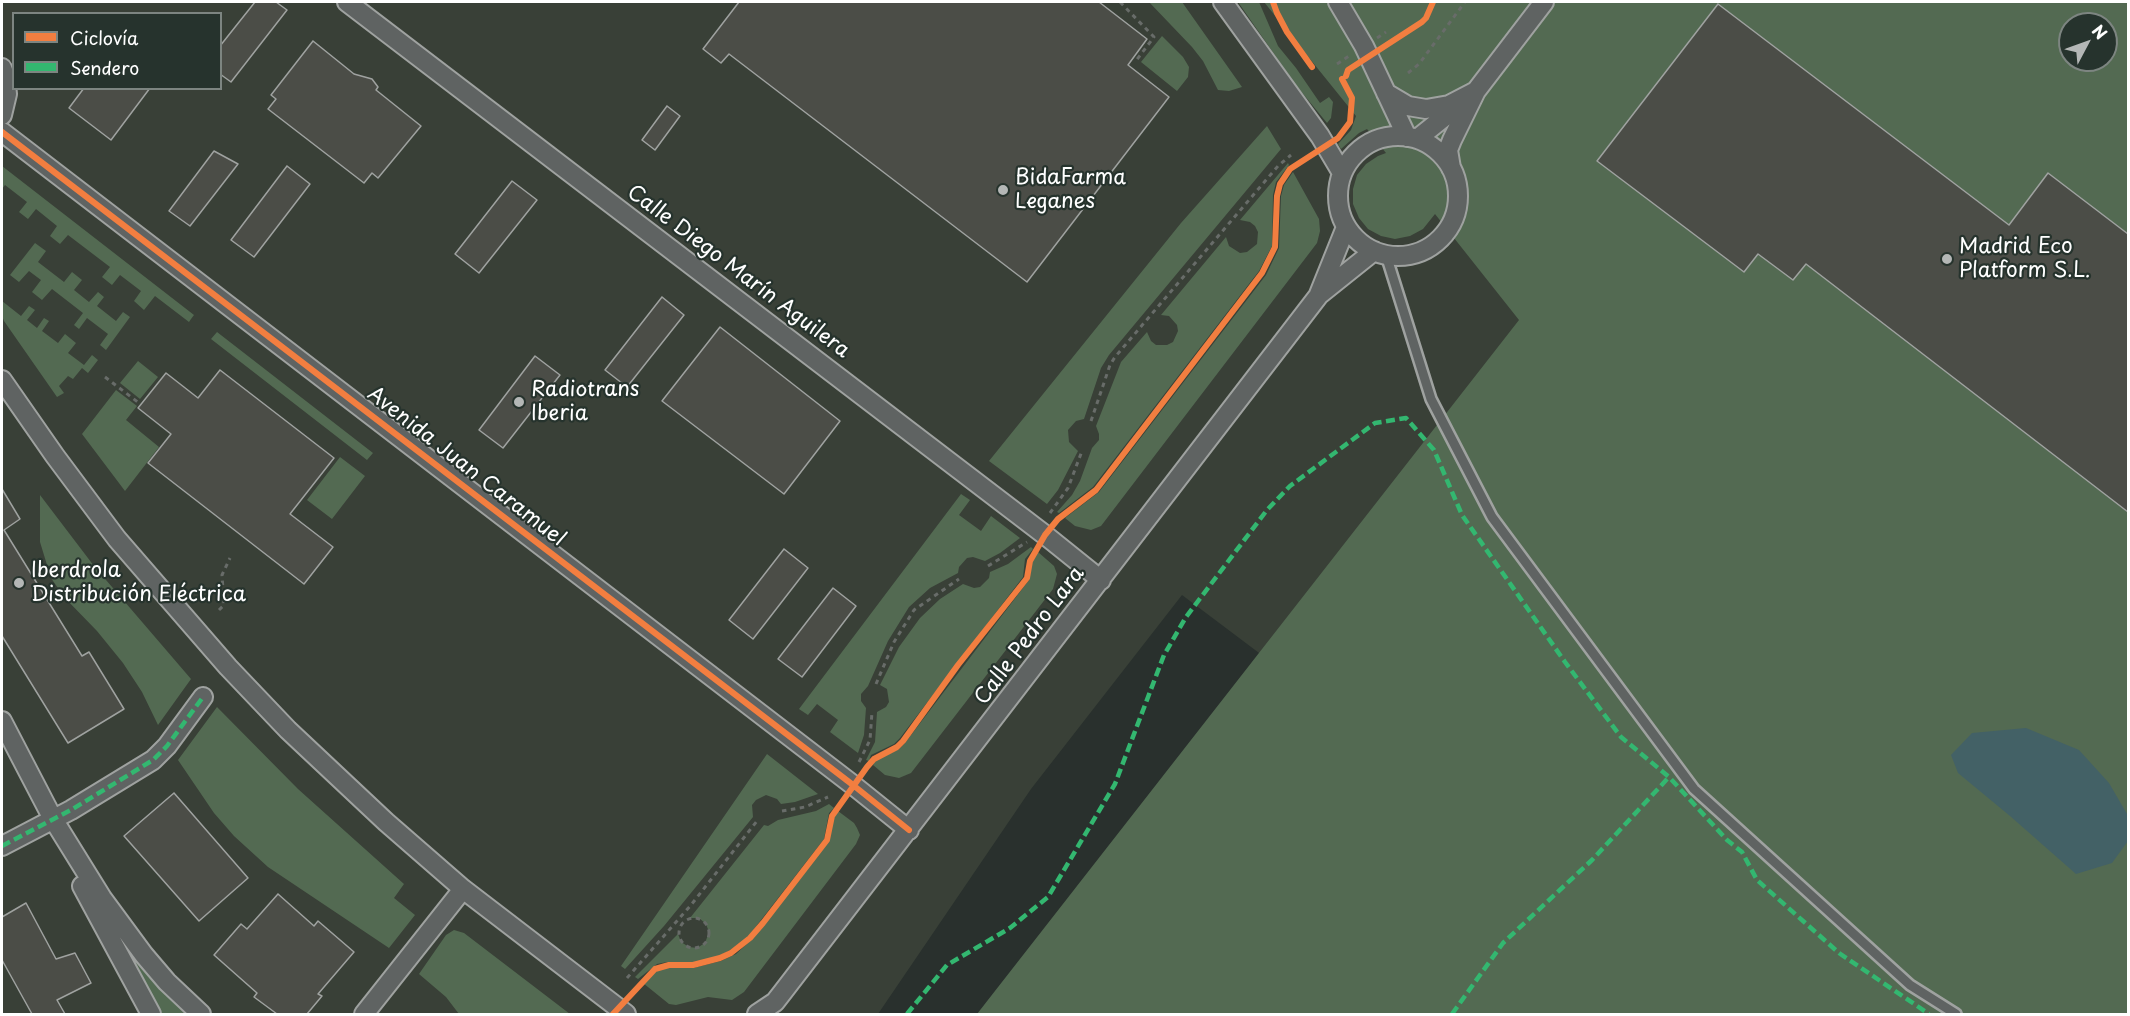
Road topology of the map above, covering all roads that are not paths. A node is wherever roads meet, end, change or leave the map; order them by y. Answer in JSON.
{"nodes":[{"id":1,"x":347,"y":2,"type":"edge"},
{"id":2,"x":1223,"y":2,"type":"edge"},
{"id":3,"x":1338,"y":2,"type":"edge"},
{"id":4,"x":1544,"y":2,"type":"edge"},
{"id":5,"x":2,"y":68,"type":"edge"},
{"id":6,"x":1476,"y":91,"type":"junction"},
{"id":7,"x":1386,"y":93,"type":"junction"},
{"id":8,"x":2,"y":115,"type":"edge"},
{"id":9,"x":2,"y":132,"type":"edge"},
{"id":10,"x":1412,"y":138,"type":"junction"},
{"id":11,"x":1452,"y":171,"type":"junction"},
{"id":12,"x":1342,"y":173,"type":"junction"},
{"id":13,"x":1346,"y":227,"type":"junction"},
{"id":14,"x":1380,"y":253,"type":"junction"},
{"id":15,"x":1319,"y":295,"type":"junction"},
{"id":16,"x":2,"y":380,"type":"edge"},
{"id":17,"x":1101,"y":580,"type":"junction"},
{"id":18,"x":202,"y":697,"type":"dead end"},
{"id":19,"x":2,"y":721,"type":"edge"},
{"id":20,"x":56,"y":826,"type":"junction"},
{"id":21,"x":909,"y":830,"type":"junction"},
{"id":22,"x":2,"y":846,"type":"edge"},
{"id":23,"x":463,"y":889,"type":"junction"},
{"id":24,"x":773,"y":1008,"type":"edge"},
{"id":25,"x":151,"y":1014,"type":"edge"},
{"id":26,"x":201,"y":1014,"type":"edge"},
{"id":27,"x":364,"y":1014,"type":"edge"},
{"id":28,"x":626,"y":1014,"type":"edge"},
{"id":29,"x":757,"y":1014,"type":"edge"},
{"id":30,"x":1956,"y":1014,"type":"edge"}],
"edges":[{"from":1,"to":17,"type":"street","name":"Calle Diego Marín Aguilera"},
{"from":2,"to":12,"type":"street"},
{"from":3,"to":7,"type":"street"},
{"from":4,"to":6,"type":"street"},
{"from":5,"to":8,"type":"street"},
{"from":6,"to":7,"type":"street"},
{"from":6,"to":10,"type":"street"},
{"from":6,"to":11,"type":"street"},
{"from":7,"to":10,"type":"street"},
{"from":9,"to":21,"type":"street","name":"Avenida Juan Caramuel"},
{"from":10,"to":11,"type":"street"},
{"from":10,"to":12,"type":"street"},
{"from":11,"to":14,"type":"street"},
{"from":12,"to":13,"type":"street"},
{"from":13,"to":14,"type":"street"},
{"from":13,"to":15,"type":"street","name":"Calle Pedro Lara"},
{"from":14,"to":15,"type":"street","name":"Calle Pedro Lara"},
{"from":14,"to":30,"type":"lane"},
{"from":15,"to":17,"type":"street","name":"Calle Pedro Lara"},
{"from":16,"to":23,"type":"street"},
{"from":17,"to":21,"type":"street","name":"Calle Pedro Lara"},
{"from":18,"to":20,"type":"street"},
{"from":19,"to":20,"type":"street"},
{"from":20,"to":22,"type":"street"},
{"from":20,"to":25,"type":"street"},
{"from":20,"to":26,"type":"street"},
{"from":21,"to":24,"type":"street","name":"Calle Pedro Lara"},
{"from":23,"to":27,"type":"street"},
{"from":23,"to":28,"type":"street"},
{"from":24,"to":29,"type":"street","name":"Calle Pedro Lara"}]}
